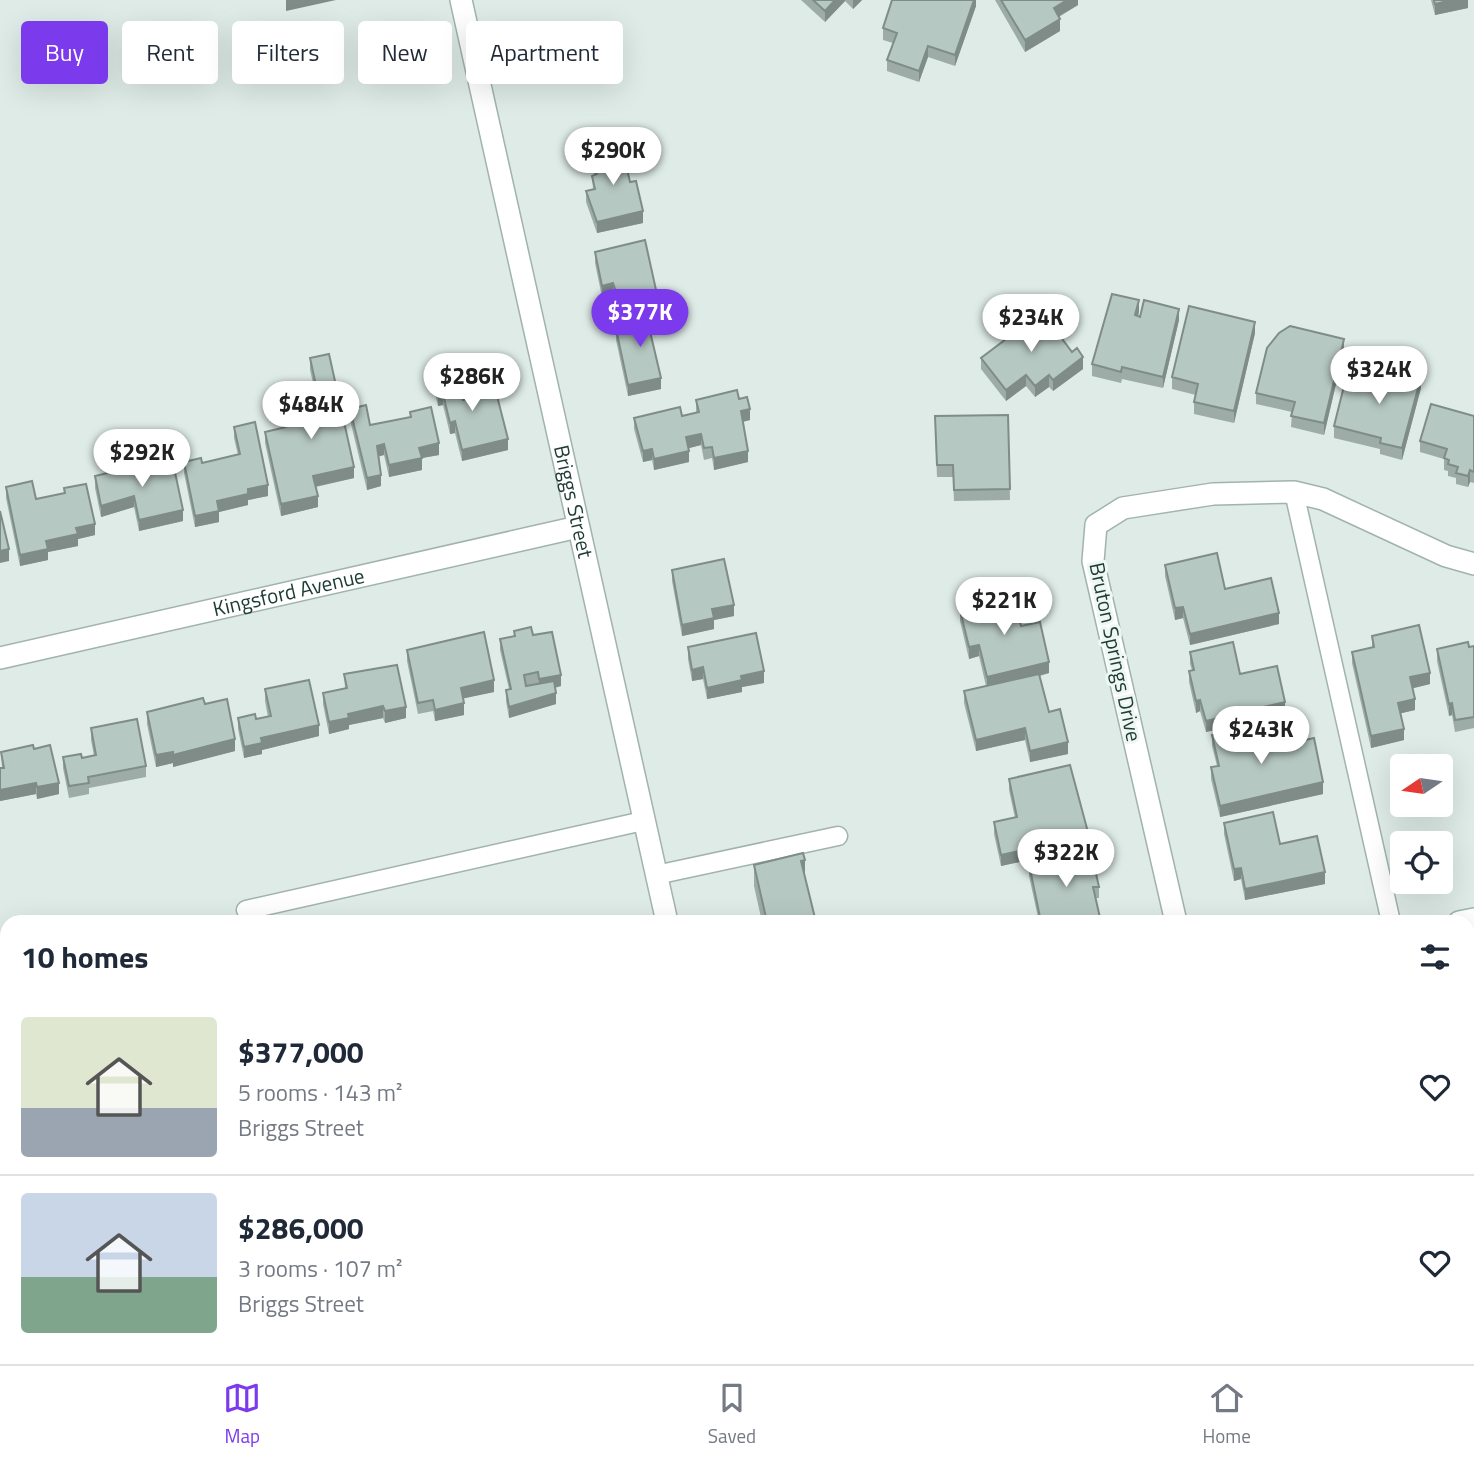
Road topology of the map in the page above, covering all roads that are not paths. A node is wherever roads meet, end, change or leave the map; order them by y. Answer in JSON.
{"nodes":[{"id":1,"x":461,"y":0,"type":"edge"},
{"id":2,"x":1294,"y":492,"type":"junction"},
{"id":3,"x":578,"y":527,"type":"junction"},
{"id":4,"x":1474,"y":564,"type":"edge"},
{"id":5,"x":0,"y":658,"type":"edge"},
{"id":6,"x":643,"y":821,"type":"junction"},
{"id":7,"x":838,"y":836,"type":"dead end"},
{"id":8,"x":656,"y":875,"type":"junction"},
{"id":9,"x":246,"y":910,"type":"dead end"},
{"id":10,"x":665,"y":915,"type":"edge"},
{"id":11,"x":1173,"y":915,"type":"edge"},
{"id":12,"x":1389,"y":915,"type":"edge"}],
"edges":[{"from":1,"to":3,"type":"street","name":"Briggs Street"},
{"from":2,"to":4,"type":"street","name":"Bruton Springs Drive"},
{"from":2,"to":11,"type":"street","name":"Bruton Springs Drive"},
{"from":2,"to":12,"type":"lane"},
{"from":3,"to":5,"type":"street","name":"Kingsford Avenue"},
{"from":3,"to":6,"type":"street","name":"Briggs Street"},
{"from":6,"to":8,"type":"street","name":"Briggs Street"},
{"from":6,"to":9,"type":"lane"},
{"from":7,"to":8,"type":"lane"},
{"from":8,"to":10,"type":"street","name":"Briggs Street"}]}
